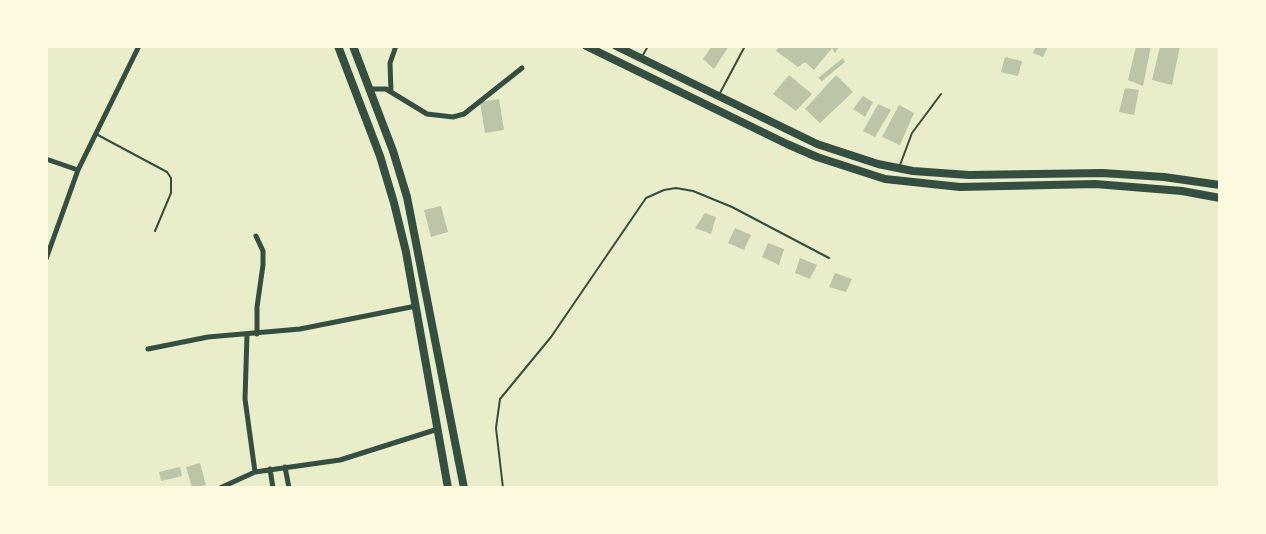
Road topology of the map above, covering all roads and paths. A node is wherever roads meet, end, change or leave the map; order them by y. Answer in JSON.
{"nodes":[{"id":1,"x":139,"y":46,"type":"edge"},
{"id":2,"x":338,"y":46,"type":"edge"},
{"id":3,"x":353,"y":46,"type":"edge"},
{"id":4,"x":396,"y":46,"type":"edge"},
{"id":5,"x":586,"y":46,"type":"edge"},
{"id":6,"x":648,"y":46,"type":"edge"},
{"id":7,"x":745,"y":46,"type":"edge"},
{"id":8,"x":616,"y":47,"type":"edge"},
{"id":9,"x":641,"y":58,"type":"junction"},
{"id":10,"x":522,"y":68,"type":"dead end"},
{"id":11,"x":369,"y":89,"type":"junction"},
{"id":12,"x":391,"y":92,"type":"junction"},
{"id":13,"x":941,"y":94,"type":"dead end"},
{"id":14,"x":719,"y":96,"type":"junction"},
{"id":15,"x":96,"y":134,"type":"junction"},
{"id":16,"x":46,"y":159,"type":"edge"},
{"id":17,"x":899,"y":168,"type":"junction"},
{"id":18,"x":78,"y":170,"type":"junction"},
{"id":19,"x":1220,"y":185,"type":"edge"},
{"id":20,"x":1220,"y":198,"type":"edge"},
{"id":21,"x":155,"y":231,"type":"dead end"},
{"id":22,"x":256,"y":236,"type":"dead end"},
{"id":23,"x":829,"y":258,"type":"dead end"},
{"id":24,"x":46,"y":259,"type":"edge"},
{"id":25,"x":416,"y":306,"type":"junction"},
{"id":26,"x":257,"y":334,"type":"junction"},
{"id":27,"x":247,"y":335,"type":"junction"},
{"id":28,"x":148,"y":349,"type":"dead end"},
{"id":29,"x":438,"y":429,"type":"junction"},
{"id":30,"x":285,"y":467,"type":"junction"},
{"id":31,"x":270,"y":469,"type":"junction"},
{"id":32,"x":255,"y":472,"type":"junction"},
{"id":33,"x":220,"y":488,"type":"edge"},
{"id":34,"x":273,"y":488,"type":"edge"},
{"id":35,"x":289,"y":488,"type":"edge"},
{"id":36,"x":448,"y":488,"type":"edge"},
{"id":37,"x":464,"y":488,"type":"edge"},
{"id":38,"x":503,"y":488,"type":"edge"}],
"edges":[{"from":1,"to":15,"type":"street"},
{"from":2,"to":25,"type":"main road"},
{"from":3,"to":11,"type":"main road"},
{"from":4,"to":12,"type":"street"},
{"from":5,"to":20,"type":"main road"},
{"from":6,"to":9,"type":"lane"},
{"from":7,"to":14,"type":"lane"},
{"from":8,"to":9,"type":"main road"},
{"from":9,"to":14,"type":"main road"},
{"from":10,"to":12,"type":"street"},
{"from":11,"to":12,"type":"street"},
{"from":11,"to":37,"type":"main road"},
{"from":13,"to":17,"type":"lane"},
{"from":14,"to":17,"type":"main road"},
{"from":15,"to":18,"type":"street"},
{"from":15,"to":21,"type":"lane"},
{"from":16,"to":18,"type":"street"},
{"from":17,"to":19,"type":"main road"},
{"from":18,"to":24,"type":"street"},
{"from":22,"to":26,"type":"street"},
{"from":23,"to":38,"type":"lane"},
{"from":25,"to":26,"type":"street"},
{"from":25,"to":29,"type":"main road"},
{"from":26,"to":27,"type":"street"},
{"from":27,"to":28,"type":"street"},
{"from":27,"to":32,"type":"street"},
{"from":29,"to":30,"type":"street"},
{"from":29,"to":36,"type":"main road"},
{"from":30,"to":31,"type":"street"},
{"from":30,"to":35,"type":"street"},
{"from":31,"to":32,"type":"street"},
{"from":31,"to":34,"type":"street"},
{"from":32,"to":33,"type":"street"}]}
